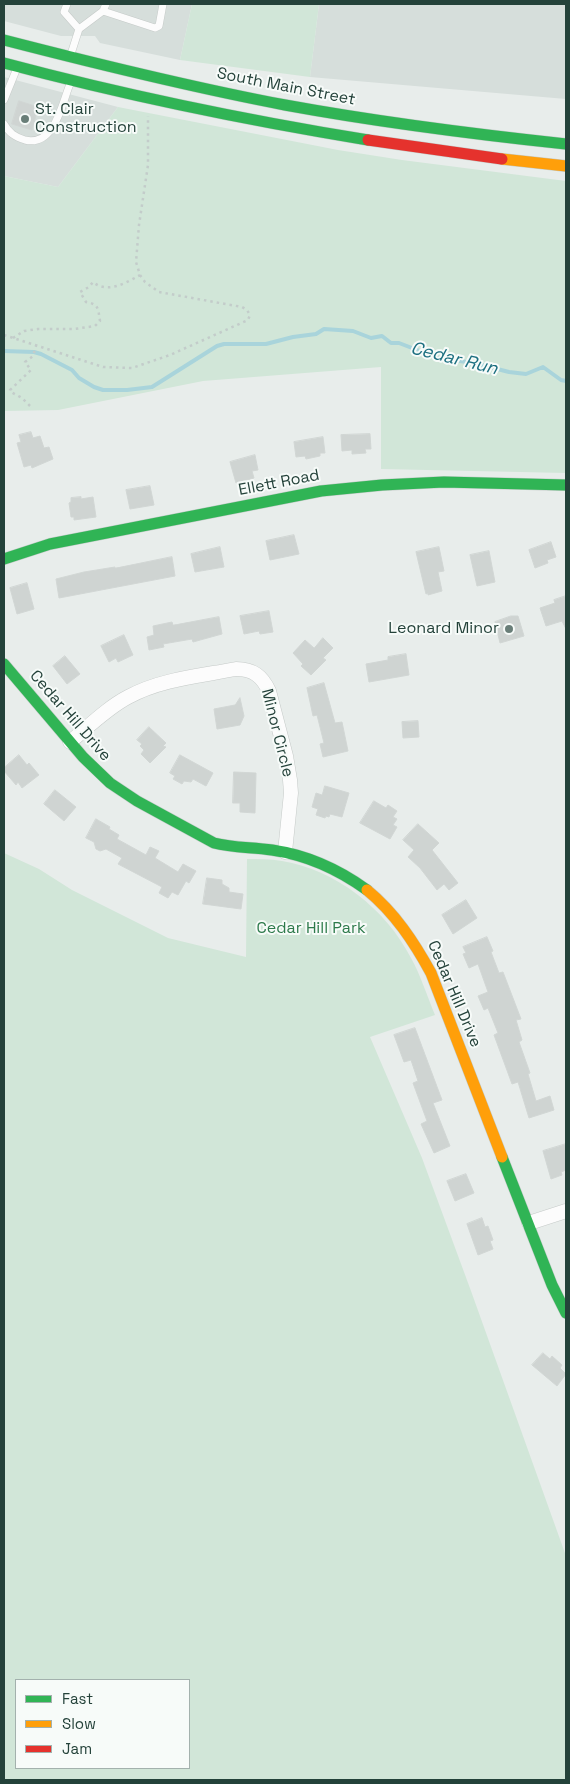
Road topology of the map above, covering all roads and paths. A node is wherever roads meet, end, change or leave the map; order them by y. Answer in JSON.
{"nodes":[{"id":1,"x":67,"y":4,"type":"edge"},
{"id":2,"x":163,"y":4,"type":"edge"},
{"id":3,"x":105,"y":7,"type":"edge"},
{"id":4,"x":79,"y":28,"type":"junction"},
{"id":5,"x":4,"y":40,"type":"edge"},
{"id":6,"x":70,"y":57,"type":"junction"},
{"id":7,"x":4,"y":62,"type":"edge"},
{"id":8,"x":18,"y":66,"type":"junction"},
{"id":9,"x":71,"y":81,"type":"junction"},
{"id":10,"x":4,"y":100,"type":"edge"},
{"id":11,"x":151,"y":100,"type":"junction"},
{"id":12,"x":284,"y":104,"type":"junction"},
{"id":13,"x":4,"y":124,"type":"edge"},
{"id":14,"x":279,"y":125,"type":"junction"},
{"id":15,"x":566,"y":144,"type":"edge"},
{"id":16,"x":566,"y":166,"type":"edge"},
{"id":17,"x":140,"y":275,"type":"junction"},
{"id":18,"x":4,"y":336,"type":"edge"},
{"id":19,"x":12,"y":338,"type":"junction"},
{"id":20,"x":36,"y":347,"type":"junction"},
{"id":21,"x":30,"y":406,"type":"dead end"},
{"id":22,"x":566,"y":485,"type":"edge"},
{"id":23,"x":4,"y":560,"type":"edge"},
{"id":24,"x":4,"y":664,"type":"edge"},
{"id":25,"x":70,"y":742,"type":"junction"},
{"id":26,"x":285,"y":852,"type":"junction"},
{"id":27,"x":566,"y":1211,"type":"edge"},
{"id":28,"x":529,"y":1223,"type":"junction"},
{"id":29,"x":566,"y":1313,"type":"edge"}],
"edges":[{"from":1,"to":4,"type":"lane"},
{"from":2,"to":3,"type":"lane"},
{"from":3,"to":4,"type":"lane"},
{"from":4,"to":6,"type":"lane"},
{"from":5,"to":6,"type":"street","name":"South Main Street"},
{"from":6,"to":12,"type":"street","name":"South Main Street"},
{"from":7,"to":8,"type":"street"},
{"from":8,"to":9,"type":"street"},
{"from":8,"to":10,"type":"lane"},
{"from":9,"to":11,"type":"street"},
{"from":9,"to":13,"type":"lane"},
{"from":11,"to":14,"type":"street"},
{"from":11,"to":17,"type":"path"},
{"from":12,"to":14,"type":"street"},
{"from":12,"to":15,"type":"street","name":"South Main Street"},
{"from":14,"to":16,"type":"street"},
{"from":17,"to":19,"type":"path"},
{"from":17,"to":20,"type":"path"},
{"from":18,"to":19,"type":"path"},
{"from":19,"to":20,"type":"path"},
{"from":20,"to":21,"type":"path"},
{"from":22,"to":23,"type":"street","name":"Ellett Road"},
{"from":24,"to":25,"type":"street","name":"Cedar Hill Drive"},
{"from":25,"to":26,"type":"street","name":"Cedar Hill Drive"},
{"from":25,"to":26,"type":"street","name":"Minor Circle"},
{"from":26,"to":28,"type":"street","name":"Cedar Hill Drive"},
{"from":27,"to":28,"type":"street"},
{"from":28,"to":29,"type":"street","name":"Cedar Hill Drive"}]}
